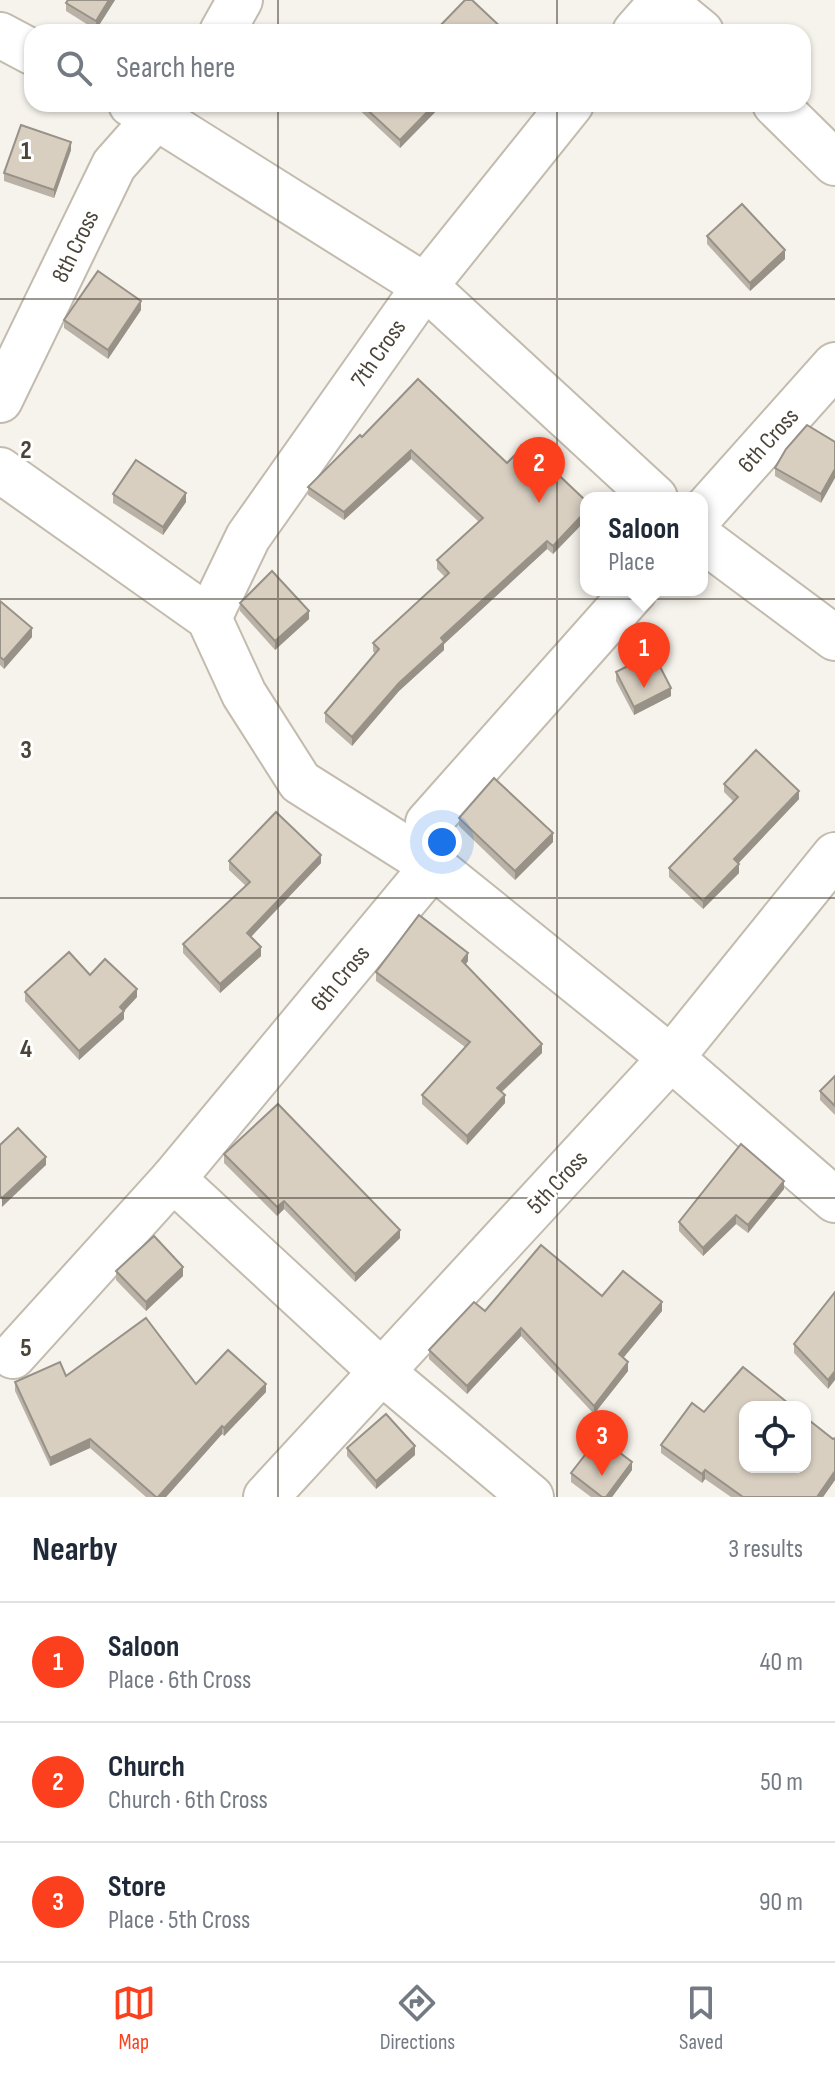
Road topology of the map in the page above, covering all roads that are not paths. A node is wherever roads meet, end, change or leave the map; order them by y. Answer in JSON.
{"nodes":[{"id":1,"x":240,"y":0,"type":"edge"},
{"id":2,"x":662,"y":0,"type":"edge"},
{"id":3,"x":226,"y":24,"type":"edge"},
{"id":4,"x":642,"y":24,"type":"edge"},
{"id":5,"x":691,"y":24,"type":"edge"},
{"id":6,"x":0,"y":35,"type":"edge"},
{"id":7,"x":24,"y":48,"type":"edge"},
{"id":8,"x":149,"y":112,"type":"edge"},
{"id":9,"x":158,"y":112,"type":"edge"},
{"id":10,"x":565,"y":112,"type":"edge"},
{"id":11,"x":783,"y":112,"type":"edge"},
{"id":12,"x":835,"y":163,"type":"edge"},
{"id":13,"x":425,"y":286,"type":"junction"},
{"id":14,"x":835,"y":365,"type":"edge"},
{"id":15,"x":0,"y":400,"type":"edge"},
{"id":16,"x":0,"y":470,"type":"edge"},
{"id":17,"x":648,"y":492,"type":"edge"},
{"id":18,"x":708,"y":507,"type":"edge"},
{"id":19,"x":708,"y":543,"type":"edge"},
{"id":20,"x":630,"y":596,"type":"edge"},
{"id":21,"x":209,"y":618,"type":"junction"},
{"id":22,"x":835,"y":638,"type":"edge"},
{"id":23,"x":835,"y":855,"type":"edge"},
{"id":24,"x":433,"y":866,"type":"junction"},
{"id":25,"x":671,"y":1058,"type":"junction"},
{"id":26,"x":173,"y":1179,"type":"junction"},
{"id":27,"x":835,"y":1200,"type":"edge"},
{"id":28,"x":13,"y":1356,"type":"dead end"},
{"id":29,"x":382,"y":1372,"type":"junction"},
{"id":30,"x":266,"y":1497,"type":"edge"},
{"id":31,"x":531,"y":1497,"type":"edge"}],
"edges":[{"from":1,"to":3,"type":"street"},
{"from":2,"to":4,"type":"street"},
{"from":2,"to":5,"type":"street"},
{"from":6,"to":7,"type":"street"},
{"from":8,"to":15,"type":"street","name":"8th Cross"},
{"from":9,"to":13,"type":"street"},
{"from":10,"to":13,"type":"street","name":"7th Cross"},
{"from":11,"to":12,"type":"street"},
{"from":13,"to":17,"type":"street"},
{"from":13,"to":21,"type":"street","name":"7th Cross"},
{"from":14,"to":18,"type":"street","name":"6th Cross"},
{"from":16,"to":21,"type":"street"},
{"from":19,"to":22,"type":"street"},
{"from":20,"to":24,"type":"street"},
{"from":21,"to":24,"type":"street"},
{"from":23,"to":25,"type":"street","name":"5th Cross"},
{"from":24,"to":25,"type":"street"},
{"from":24,"to":26,"type":"street","name":"6th Cross"},
{"from":25,"to":27,"type":"street"},
{"from":25,"to":29,"type":"street","name":"5th Cross"},
{"from":26,"to":28,"type":"street","name":"6th Cross"},
{"from":26,"to":29,"type":"street"},
{"from":29,"to":30,"type":"street","name":"5th Cross"},
{"from":29,"to":31,"type":"street"}]}
